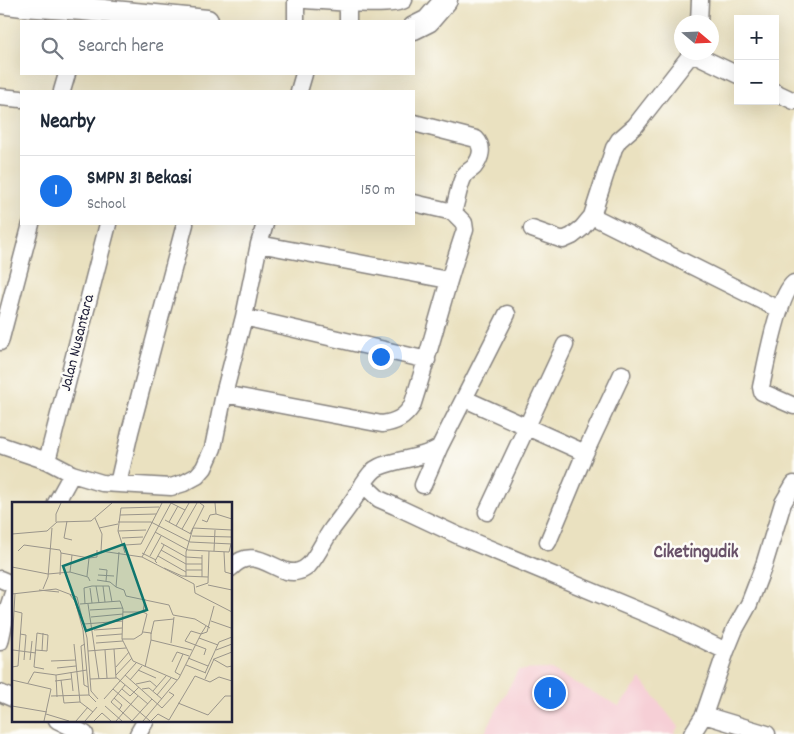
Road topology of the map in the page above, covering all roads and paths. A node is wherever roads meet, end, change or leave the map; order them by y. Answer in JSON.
{"nodes":[{"id":1,"x":296,"y":0,"type":"edge"},
{"id":2,"x":306,"y":0,"type":"edge"},
{"id":3,"x":404,"y":0,"type":"edge"},
{"id":4,"x":446,"y":0,"type":"edge"},
{"id":5,"x":700,"y":0,"type":"edge"},
{"id":6,"x":0,"y":2,"type":"edge"},
{"id":7,"x":348,"y":2,"type":"junction"},
{"id":8,"x":82,"y":15,"type":"edge"},
{"id":9,"x":699,"y":15,"type":"edge"},
{"id":10,"x":186,"y":20,"type":"edge"},
{"id":11,"x":296,"y":20,"type":"edge"},
{"id":12,"x":348,"y":20,"type":"edge"},
{"id":13,"x":415,"y":28,"type":"edge"},
{"id":14,"x":734,"y":72,"type":"edge"},
{"id":15,"x":67,"y":75,"type":"edge"},
{"id":16,"x":304,"y":75,"type":"edge"},
{"id":17,"x":62,"y":90,"type":"edge"},
{"id":18,"x":299,"y":90,"type":"edge"},
{"id":19,"x":779,"y":94,"type":"edge"},
{"id":20,"x":0,"y":97,"type":"edge"},
{"id":21,"x":20,"y":99,"type":"edge"},
{"id":22,"x":794,"y":101,"type":"edge"},
{"id":23,"x":415,"y":123,"type":"edge"},
{"id":24,"x":415,"y":203,"type":"edge"},
{"id":25,"x":454,"y":212,"type":"junction"},
{"id":26,"x":592,"y":216,"type":"junction"},
{"id":27,"x":31,"y":225,"type":"edge"},
{"id":28,"x":108,"y":225,"type":"edge"},
{"id":29,"x":185,"y":225,"type":"edge"},
{"id":30,"x":265,"y":225,"type":"edge"},
{"id":31,"x":532,"y":229,"type":"dead end"},
{"id":32,"x":259,"y":244,"type":"junction"},
{"id":33,"x":448,"y":280,"type":"junction"},
{"id":34,"x":794,"y":283,"type":"edge"},
{"id":35,"x":780,"y":310,"type":"junction"},
{"id":36,"x":507,"y":314,"type":"dead end"},
{"id":37,"x":244,"y":316,"type":"junction"},
{"id":38,"x":0,"y":342,"type":"edge"},
{"id":39,"x":564,"y":345,"type":"dead end"},
{"id":40,"x":427,"y":360,"type":"junction"},
{"id":41,"x":622,"y":374,"type":"dead end"},
{"id":42,"x":224,"y":394,"type":"junction"},
{"id":43,"x":465,"y":399,"type":"junction"},
{"id":44,"x":794,"y":406,"type":"edge"},
{"id":45,"x":526,"y":426,"type":"junction"},
{"id":46,"x":0,"y":445,"type":"edge"},
{"id":47,"x":439,"y":448,"type":"junction"},
{"id":48,"x":585,"y":453,"type":"junction"},
{"id":49,"x":47,"y":461,"type":"junction"},
{"id":50,"x":72,"y":474,"type":"junction"},
{"id":51,"x":118,"y":484,"type":"junction"},
{"id":52,"x":363,"y":484,"type":"junction"},
{"id":53,"x":794,"y":484,"type":"edge"},
{"id":54,"x":423,"y":485,"type":"dead end"},
{"id":55,"x":57,"y":502,"type":"edge"},
{"id":56,"x":487,"y":512,"type":"dead end"},
{"id":57,"x":548,"y":542,"type":"dead end"},
{"id":58,"x":232,"y":567,"type":"edge"},
{"id":59,"x":0,"y":578,"type":"edge"},
{"id":60,"x":12,"y":585,"type":"edge"},
{"id":61,"x":12,"y":596,"type":"edge"},
{"id":62,"x":0,"y":642,"type":"edge"},
{"id":63,"x":726,"y":651,"type":"junction"},
{"id":64,"x":0,"y":693,"type":"edge"},
{"id":65,"x":12,"y":698,"type":"edge"},
{"id":66,"x":704,"y":715,"type":"junction"},
{"id":67,"x":61,"y":722,"type":"edge"},
{"id":68,"x":145,"y":722,"type":"edge"},
{"id":69,"x":85,"y":734,"type":"edge"},
{"id":70,"x":138,"y":734,"type":"edge"},
{"id":71,"x":692,"y":734,"type":"edge"},
{"id":72,"x":767,"y":734,"type":"edge"}],
"edges":[{"from":1,"to":11,"type":"street"},
{"from":2,"to":7,"type":"street"},
{"from":3,"to":7,"type":"street"},
{"from":4,"to":13,"type":"street"},
{"from":5,"to":9,"type":"street"},
{"from":6,"to":8,"type":"street"},
{"from":7,"to":12,"type":"street"},
{"from":8,"to":10,"type":"street"},
{"from":14,"to":26,"type":"street"},
{"from":15,"to":17,"type":"street"},
{"from":16,"to":18,"type":"street"},
{"from":19,"to":22,"type":"street"},
{"from":20,"to":21,"type":"street"},
{"from":23,"to":25,"type":"street"},
{"from":24,"to":25,"type":"street"},
{"from":25,"to":33,"type":"street"},
{"from":26,"to":31,"type":"street"},
{"from":26,"to":35,"type":"street"},
{"from":27,"to":38,"type":"street"},
{"from":28,"to":49,"type":"street","name":"Jalan Nusantara"},
{"from":29,"to":51,"type":"street"},
{"from":30,"to":32,"type":"street"},
{"from":32,"to":33,"type":"street"},
{"from":32,"to":37,"type":"street"},
{"from":33,"to":40,"type":"street"},
{"from":34,"to":35,"type":"street"},
{"from":35,"to":44,"type":"street"},
{"from":36,"to":43,"type":"street"},
{"from":37,"to":40,"type":"street"},
{"from":37,"to":42,"type":"street"},
{"from":39,"to":45,"type":"street"},
{"from":40,"to":42,"type":"street"},
{"from":41,"to":48,"type":"street"},
{"from":42,"to":51,"type":"street"},
{"from":43,"to":45,"type":"street"},
{"from":43,"to":47,"type":"street"},
{"from":45,"to":48,"type":"street"},
{"from":45,"to":56,"type":"street"},
{"from":46,"to":49,"type":"street"},
{"from":47,"to":52,"type":"street"},
{"from":47,"to":54,"type":"street"},
{"from":48,"to":57,"type":"street"},
{"from":49,"to":50,"type":"street"},
{"from":50,"to":51,"type":"street"},
{"from":50,"to":55,"type":"street"},
{"from":52,"to":58,"type":"street"},
{"from":52,"to":63,"type":"street"},
{"from":53,"to":63,"type":"street"},
{"from":59,"to":60,"type":"street"},
{"from":61,"to":62,"type":"street"},
{"from":63,"to":66,"type":"street"},
{"from":64,"to":65,"type":"street"},
{"from":66,"to":71,"type":"street"},
{"from":66,"to":72,"type":"street"},
{"from":67,"to":69,"type":"street"},
{"from":68,"to":70,"type":"street"}]}
